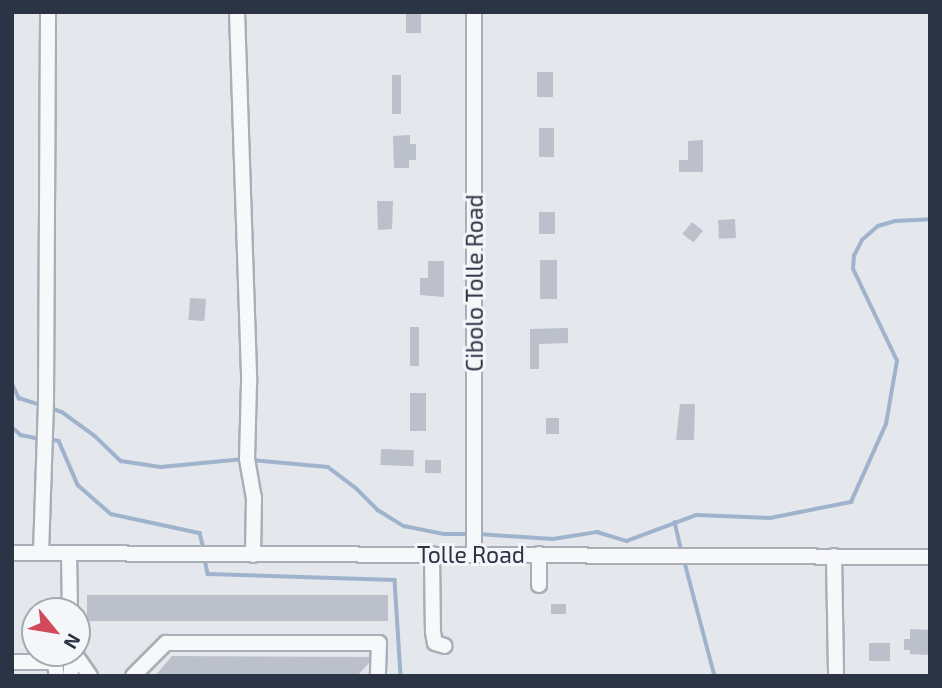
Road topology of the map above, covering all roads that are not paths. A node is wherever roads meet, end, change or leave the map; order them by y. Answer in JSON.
{"nodes":[{"id":1,"x":48,"y":12,"type":"edge"},
{"id":2,"x":237,"y":12,"type":"edge"},
{"id":3,"x":474,"y":12,"type":"edge"},
{"id":4,"x":12,"y":553,"type":"edge"},
{"id":5,"x":41,"y":553,"type":"junction"},
{"id":6,"x":69,"y":554,"type":"junction"},
{"id":7,"x":432,"y":554,"type":"junction"},
{"id":8,"x":474,"y":554,"type":"junction"},
{"id":9,"x":539,"y":554,"type":"junction"},
{"id":10,"x":253,"y":555,"type":"junction"},
{"id":11,"x":834,"y":556,"type":"junction"},
{"id":12,"x":930,"y":557,"type":"edge"},
{"id":13,"x":539,"y":585,"type":"dead end"},
{"id":14,"x":70,"y":597,"type":"edge"},
{"id":15,"x":445,"y":646,"type":"dead end"},
{"id":16,"x":12,"y":662,"type":"edge"},
{"id":17,"x":57,"y":676,"type":"edge"},
{"id":18,"x":133,"y":676,"type":"edge"},
{"id":19,"x":378,"y":676,"type":"edge"},
{"id":20,"x":836,"y":676,"type":"edge"}],
"edges":[{"from":1,"to":5,"type":"street"},
{"from":2,"to":10,"type":"street"},
{"from":3,"to":8,"type":"street","name":"Cibolo Tolle Road"},
{"from":4,"to":5,"type":"street","name":"Tolle Road"},
{"from":5,"to":6,"type":"street","name":"Tolle Road"},
{"from":6,"to":10,"type":"street","name":"Tolle Road"},
{"from":6,"to":14,"type":"street"},
{"from":7,"to":8,"type":"street","name":"Tolle Road"},
{"from":7,"to":10,"type":"street","name":"Tolle Road"},
{"from":7,"to":15,"type":"street"},
{"from":8,"to":9,"type":"street","name":"Tolle Road"},
{"from":9,"to":11,"type":"street","name":"Tolle Road"},
{"from":9,"to":13,"type":"street"},
{"from":11,"to":12,"type":"street","name":"Tolle Road"},
{"from":11,"to":20,"type":"street"},
{"from":16,"to":17,"type":"street"},
{"from":18,"to":19,"type":"street"}]}
